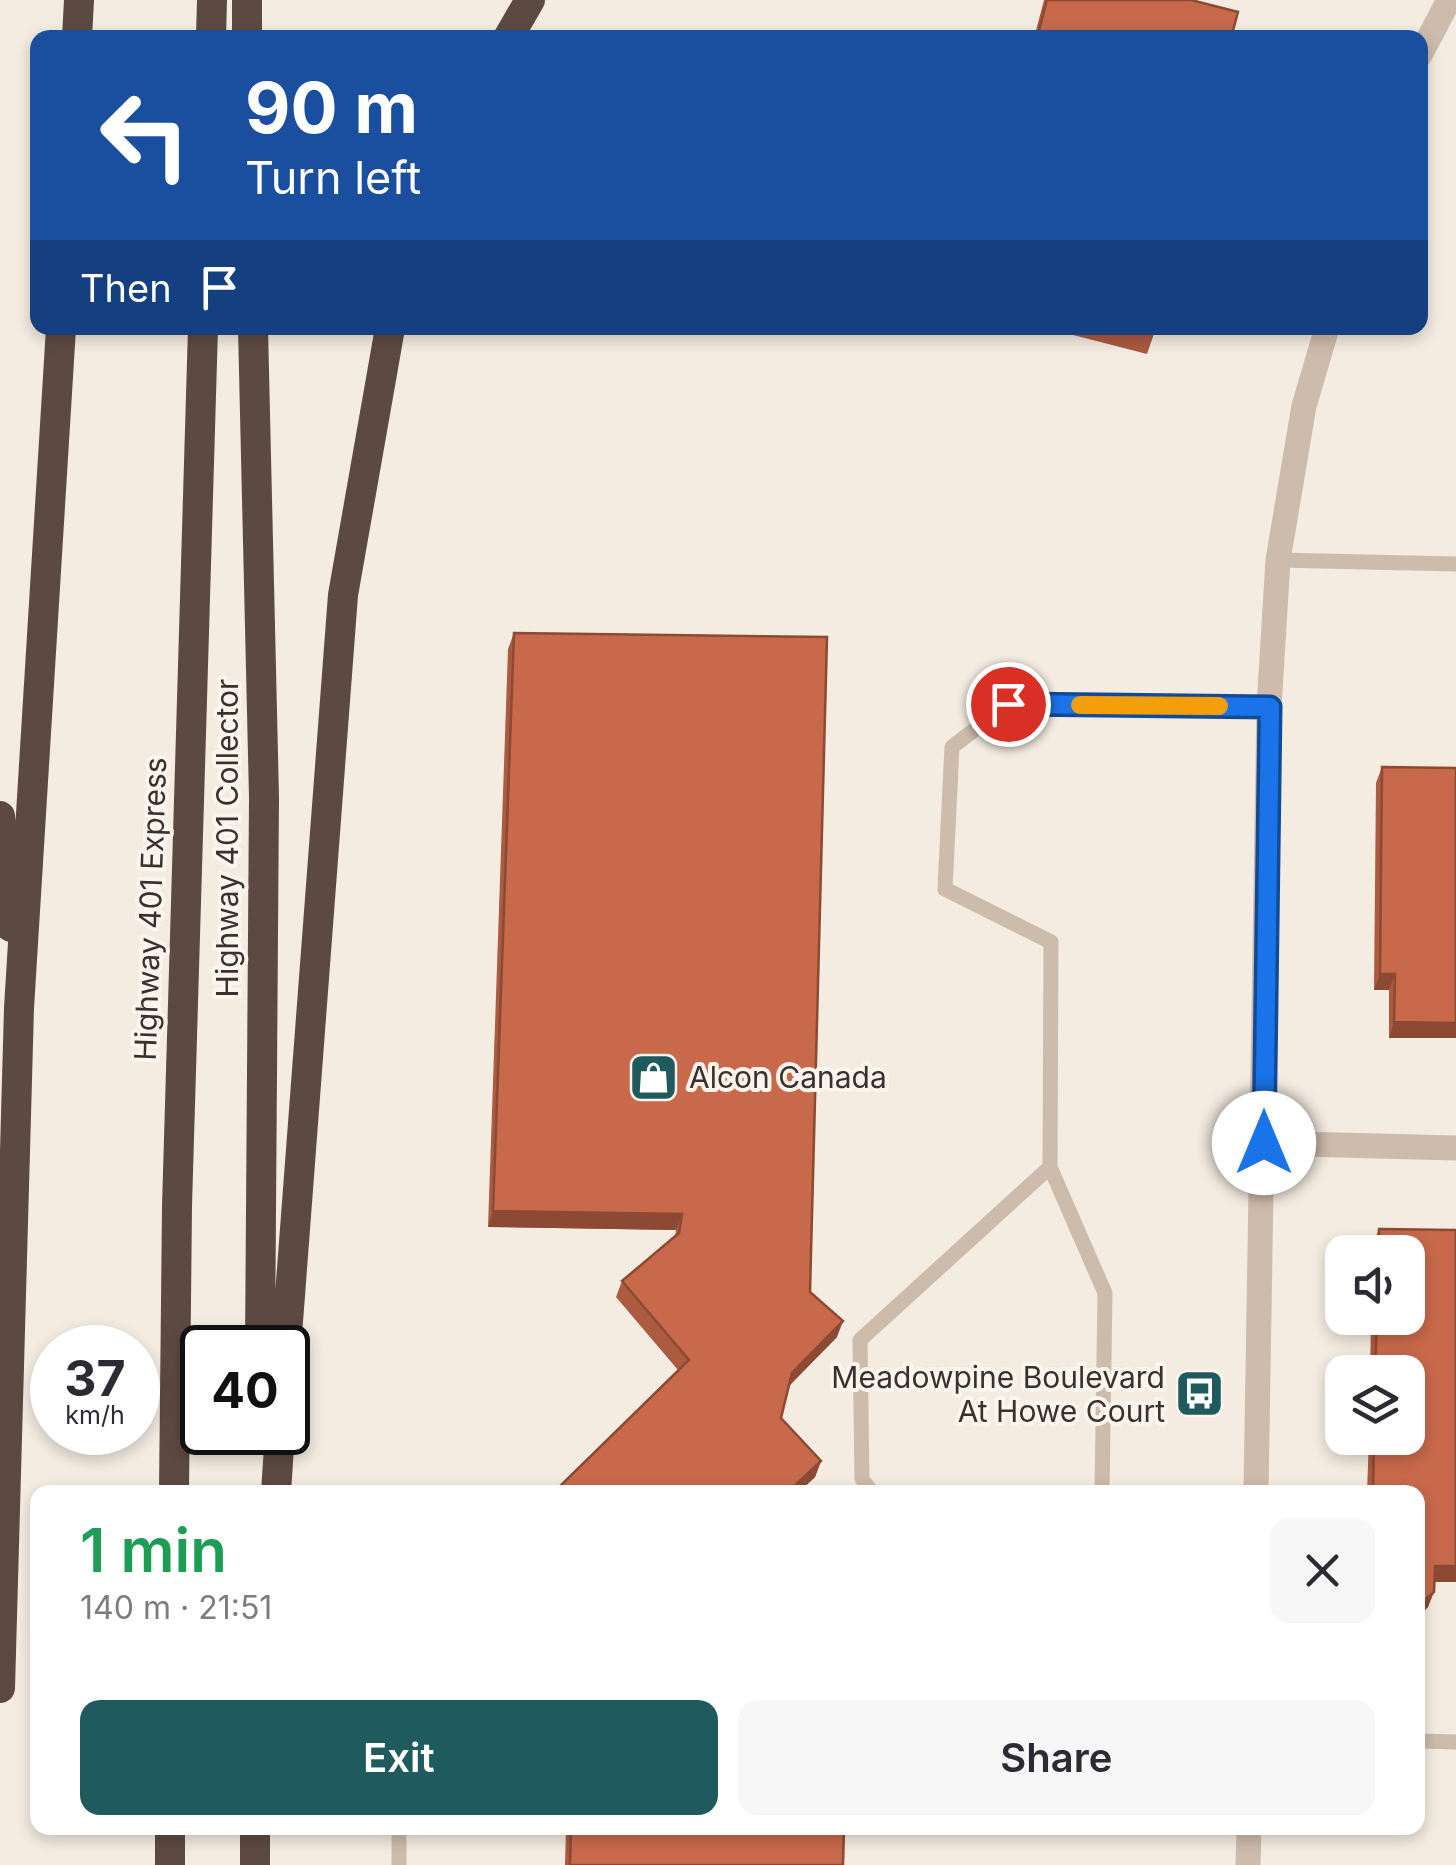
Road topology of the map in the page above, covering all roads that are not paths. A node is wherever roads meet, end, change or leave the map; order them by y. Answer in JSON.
{"nodes":[{"id":1,"x":79,"y":0,"type":"edge"},
{"id":2,"x":212,"y":0,"type":"edge"},
{"id":3,"x":247,"y":0,"type":"edge"},
{"id":4,"x":530,"y":0,"type":"edge"},
{"id":5,"x":1448,"y":0,"type":"edge"},
{"id":6,"x":77,"y":30,"type":"edge"},
{"id":7,"x":211,"y":30,"type":"edge"},
{"id":8,"x":247,"y":30,"type":"edge"},
{"id":9,"x":513,"y":30,"type":"edge"},
{"id":10,"x":1428,"y":39,"type":"edge"},
{"id":11,"x":61,"y":335,"type":"edge"},
{"id":12,"x":202,"y":335,"type":"edge"},
{"id":13,"x":253,"y":335,"type":"edge"},
{"id":14,"x":389,"y":335,"type":"edge"},
{"id":15,"x":1325,"y":335,"type":"edge"},
{"id":16,"x":1278,"y":560,"type":"junction"},
{"id":17,"x":1456,"y":564,"type":"edge"},
{"id":18,"x":1270,"y":707,"type":"junction"},
{"id":19,"x":0,"y":816,"type":"edge"},
{"id":20,"x":19,"y":1008,"type":"junction"},
{"id":21,"x":1264,"y":1143,"type":"junction"},
{"id":22,"x":1456,"y":1148,"type":"edge"},
{"id":23,"x":1050,"y":1166,"type":"junction"},
{"id":24,"x":260,"y":1325,"type":"edge"},
{"id":25,"x":288,"y":1325,"type":"edge"},
{"id":26,"x":259,"y":1455,"type":"edge"},
{"id":27,"x":278,"y":1455,"type":"edge"},
{"id":28,"x":174,"y":1485,"type":"edge"},
{"id":29,"x":258,"y":1485,"type":"edge"},
{"id":30,"x":276,"y":1485,"type":"edge"},
{"id":31,"x":867,"y":1485,"type":"edge"},
{"id":32,"x":1102,"y":1485,"type":"edge"},
{"id":33,"x":1256,"y":1485,"type":"edge"},
{"id":34,"x":0,"y":1688,"type":"edge"},
{"id":35,"x":1425,"y":1741,"type":"edge"},
{"id":36,"x":1456,"y":1742,"type":"edge"},
{"id":37,"x":170,"y":1835,"type":"edge"},
{"id":38,"x":255,"y":1835,"type":"edge"},
{"id":39,"x":399,"y":1835,"type":"edge"},
{"id":40,"x":1249,"y":1835,"type":"edge"},
{"id":41,"x":170,"y":1865,"type":"edge"},
{"id":42,"x":254,"y":1865,"type":"edge"},
{"id":43,"x":399,"y":1865,"type":"edge"},
{"id":44,"x":1248,"y":1865,"type":"edge"}],
"edges":[{"from":1,"to":6,"type":"highway"},
{"from":2,"to":7,"type":"highway"},
{"from":3,"to":8,"type":"highway"},
{"from":4,"to":9,"type":"highway"},
{"from":5,"to":10,"type":"street"},
{"from":11,"to":20,"type":"highway"},
{"from":12,"to":28,"type":"highway","name":"Highway 401 Express"},
{"from":13,"to":24,"type":"highway","name":"Highway 401 Collector"},
{"from":14,"to":25,"type":"highway"},
{"from":15,"to":16,"type":"street"},
{"from":16,"to":17,"type":"lane"},
{"from":16,"to":18,"type":"street"},
{"from":18,"to":21,"type":"street"},
{"from":18,"to":23,"type":"lane"},
{"from":19,"to":20,"type":"highway"},
{"from":20,"to":34,"type":"highway"},
{"from":21,"to":22,"type":"street"},
{"from":21,"to":33,"type":"street"},
{"from":23,"to":31,"type":"lane"},
{"from":23,"to":32,"type":"lane"},
{"from":26,"to":29,"type":"highway"},
{"from":27,"to":30,"type":"highway"},
{"from":35,"to":36,"type":"lane"},
{"from":37,"to":41,"type":"highway"},
{"from":38,"to":42,"type":"highway"},
{"from":39,"to":43,"type":"lane"},
{"from":40,"to":44,"type":"street"}]}
